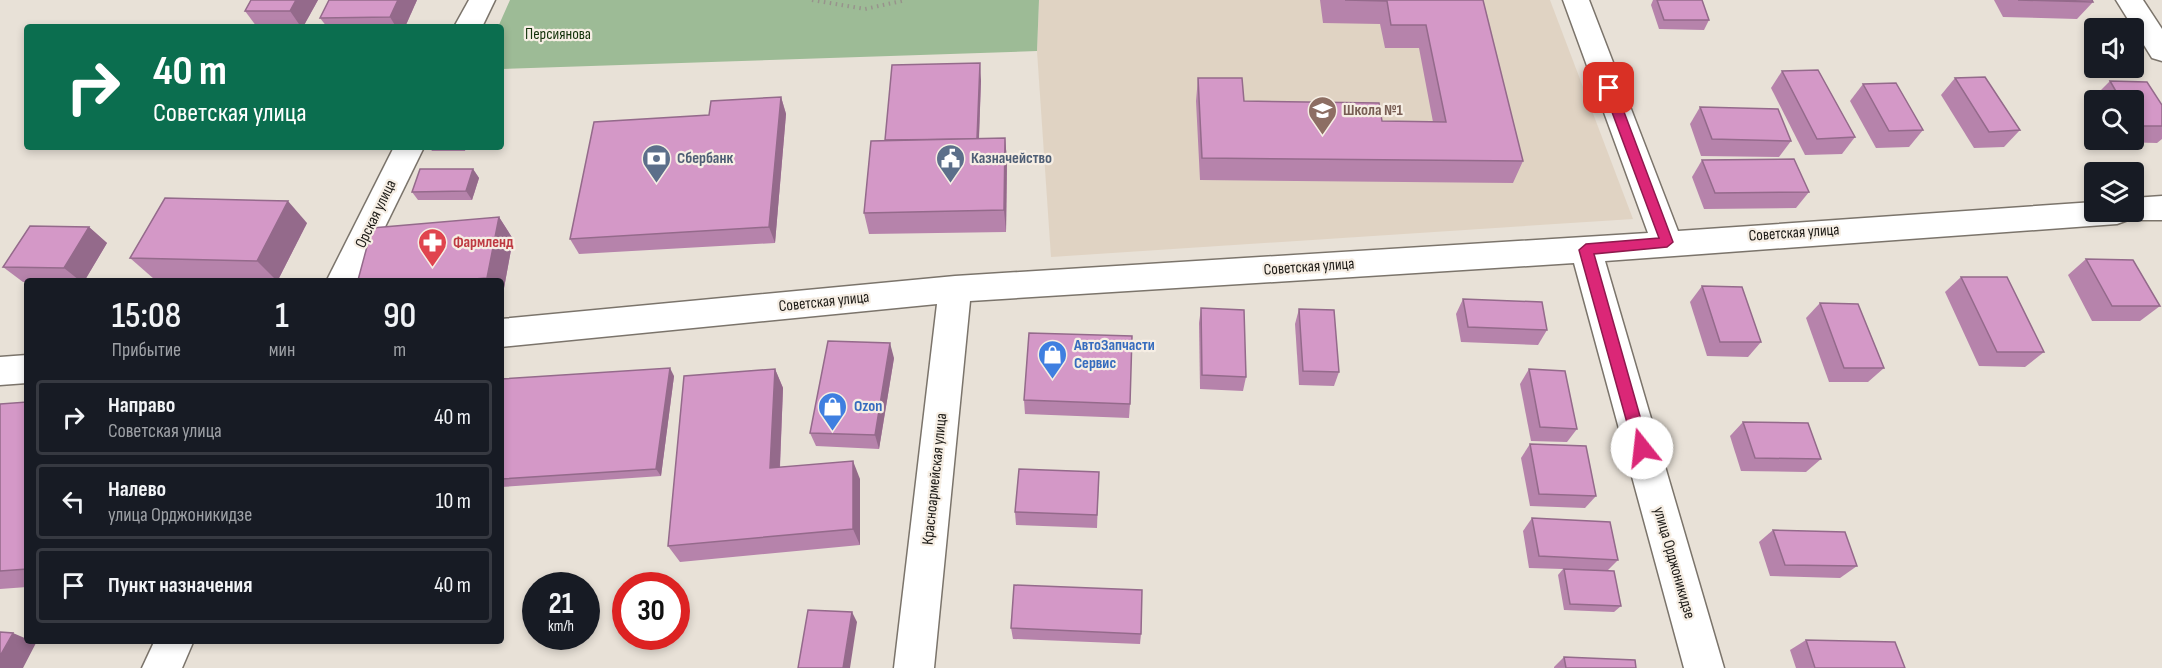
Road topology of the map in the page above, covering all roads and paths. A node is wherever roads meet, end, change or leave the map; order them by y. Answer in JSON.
{"nodes":[{"id":1,"x":482,"y":0,"type":"edge"},
{"id":2,"x":812,"y":0,"type":"edge"},
{"id":3,"x":906,"y":0,"type":"edge"},
{"id":4,"x":1576,"y":0,"type":"edge"},
{"id":5,"x":2129,"y":0,"type":"edge"},
{"id":6,"x":470,"y":24,"type":"edge"},
{"id":7,"x":2162,"y":51,"type":"edge"},
{"id":8,"x":407,"y":150,"type":"edge"},
{"id":9,"x":2162,"y":208,"type":"edge"},
{"id":10,"x":2144,"y":209,"type":"edge"},
{"id":11,"x":2084,"y":214,"type":"edge"},
{"id":12,"x":1667,"y":242,"type":"junction"},
{"id":13,"x":1586,"y":250,"type":"junction"},
{"id":14,"x":343,"y":278,"type":"edge"},
{"id":15,"x":955,"y":289,"type":"junction"},
{"id":16,"x":504,"y":333,"type":"edge"},
{"id":17,"x":24,"y":369,"type":"edge"},
{"id":18,"x":0,"y":371,"type":"edge"},
{"id":19,"x":173,"y":644,"type":"edge"},
{"id":20,"x":162,"y":668,"type":"edge"},
{"id":21,"x":914,"y":668,"type":"edge"},
{"id":22,"x":1704,"y":668,"type":"edge"}],
"edges":[{"from":1,"to":6,"type":"street"},
{"from":2,"to":3,"type":"path"},
{"from":4,"to":12,"type":"street"},
{"from":5,"to":7,"type":"street"},
{"from":8,"to":14,"type":"street","name":"Орская улица"},
{"from":9,"to":10,"type":"street"},
{"from":11,"to":12,"type":"street","name":"Советская улица"},
{"from":12,"to":13,"type":"street","name":"Советская улица"},
{"from":13,"to":15,"type":"street","name":"Советская улица"},
{"from":13,"to":22,"type":"street","name":"улица Орджоникидзе"},
{"from":15,"to":16,"type":"street","name":"Советская улица"},
{"from":15,"to":21,"type":"street","name":"Красноармейская улица"},
{"from":17,"to":18,"type":"street"},
{"from":19,"to":20,"type":"street"}]}
